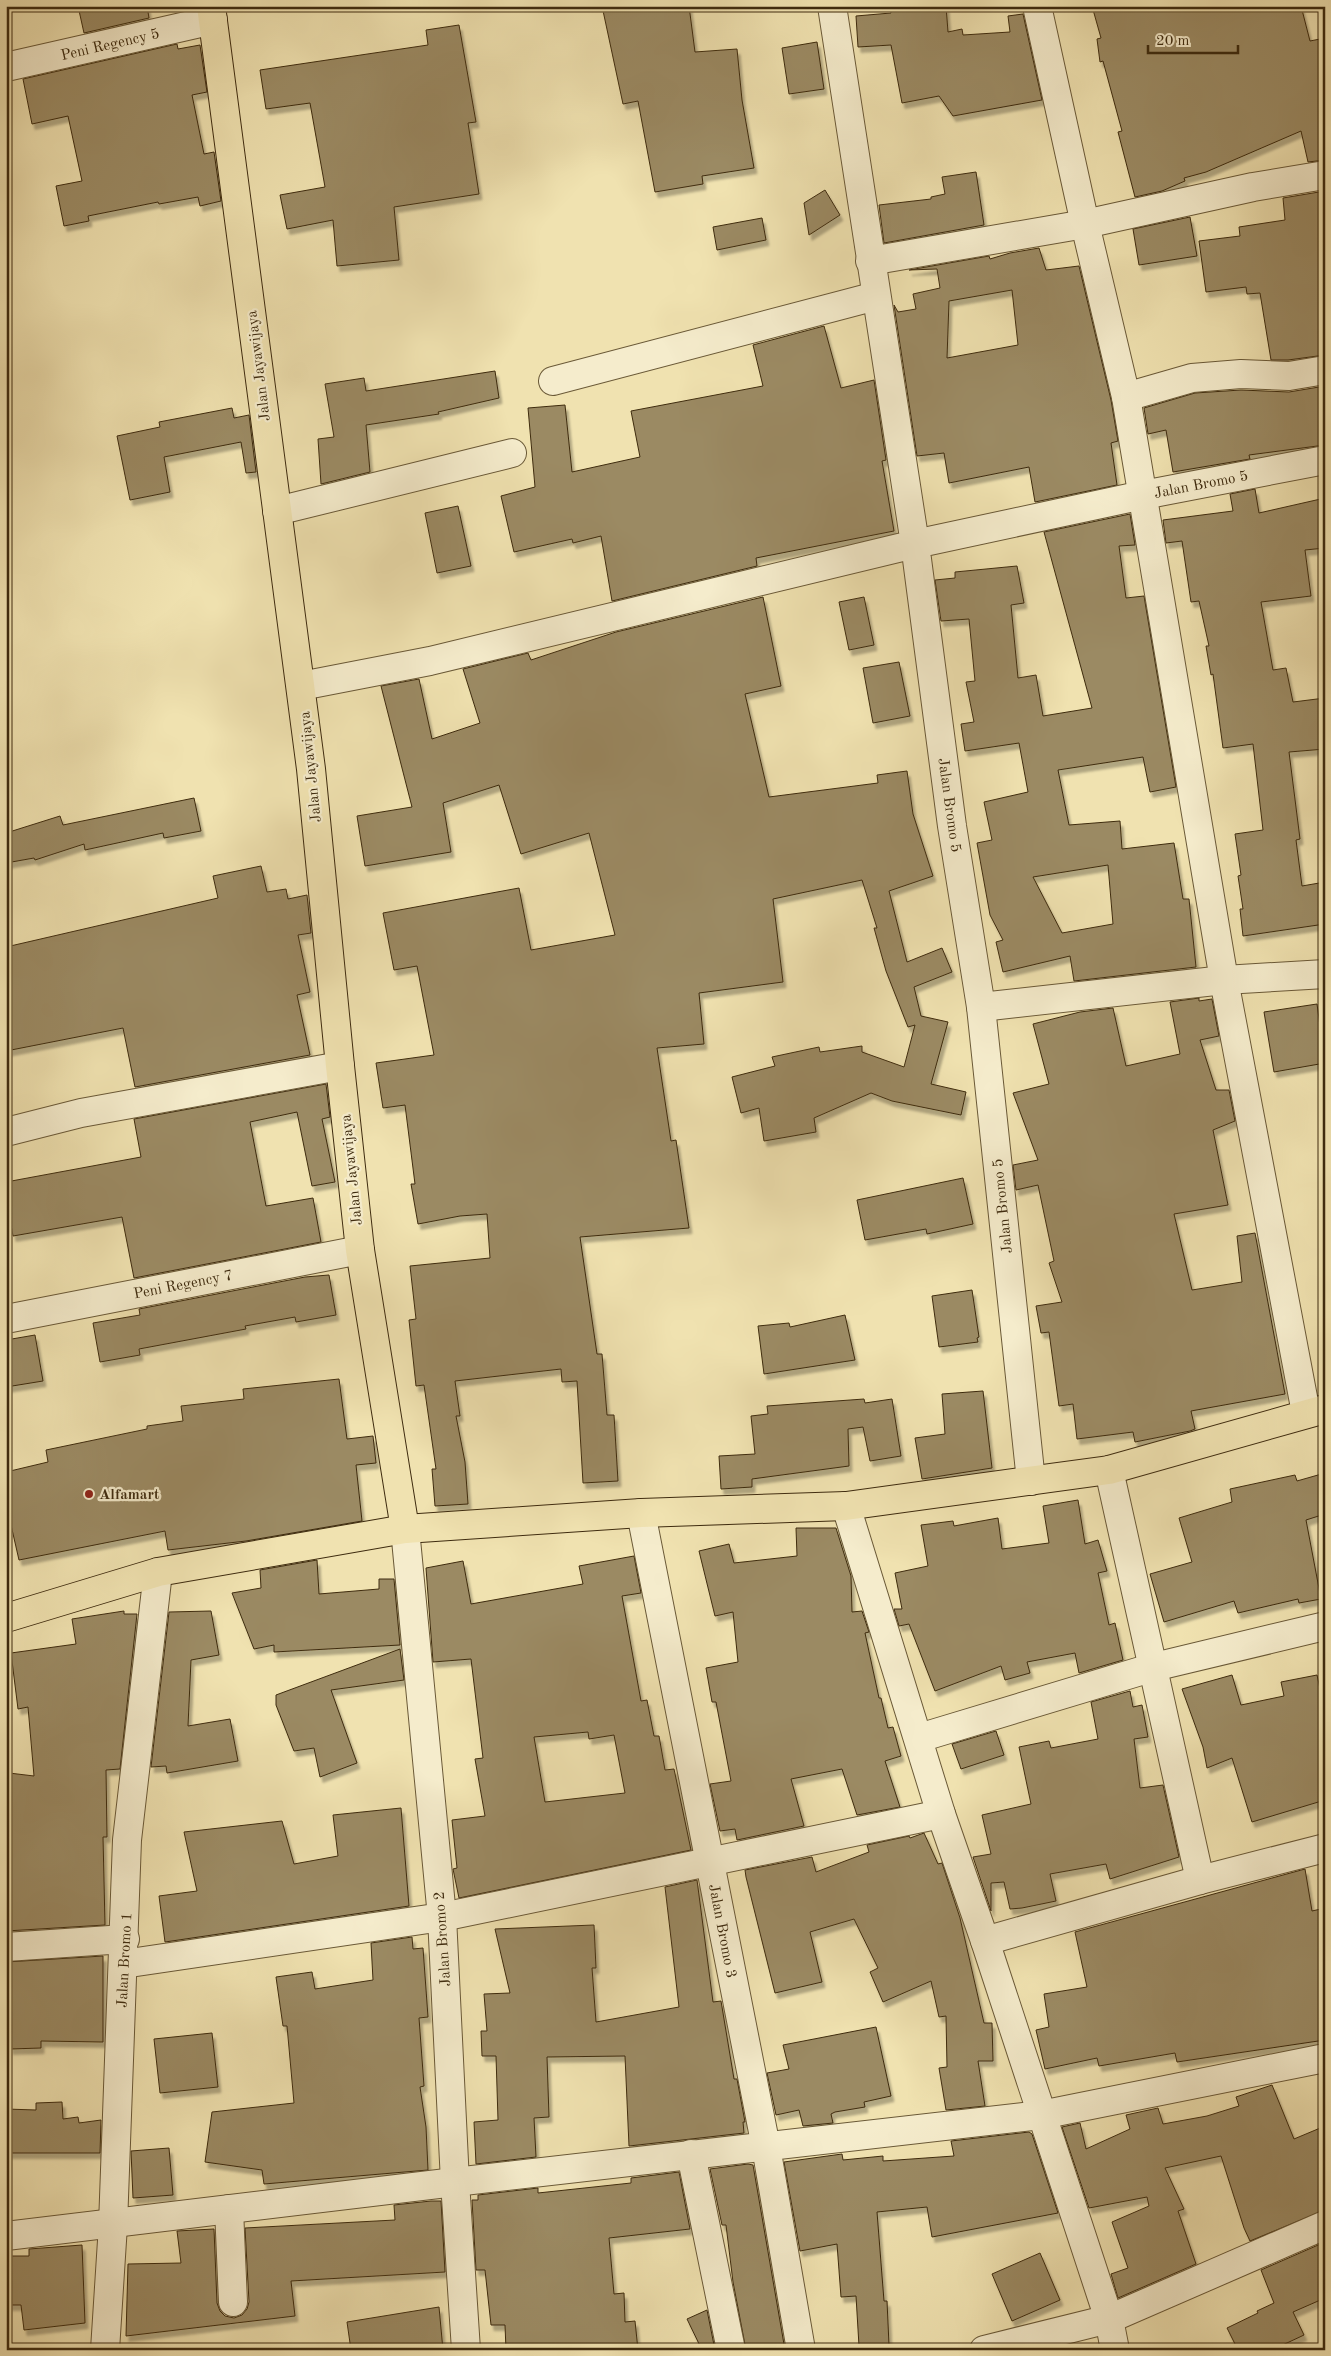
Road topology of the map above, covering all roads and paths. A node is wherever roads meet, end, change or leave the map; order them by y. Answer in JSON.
{"nodes":[{"id":1,"x":832,"y":6,"type":"edge"},
{"id":2,"x":1037,"y":6,"type":"edge"},
{"id":3,"x":212,"y":13,"type":"edge"},
{"id":4,"x":6,"y":67,"type":"edge"},
{"id":5,"x":1325,"y":175,"type":"edge"},
{"id":6,"x":1085,"y":224,"type":"junction"},
{"id":7,"x":870,"y":261,"type":"junction"},
{"id":8,"x":876,"y":296,"type":"junction"},
{"id":9,"x":1325,"y":370,"type":"edge"},
{"id":10,"x":553,"y":381,"type":"dead end"},
{"id":11,"x":1126,"y":396,"type":"junction"},
{"id":12,"x":512,"y":453,"type":"dead end"},
{"id":13,"x":1325,"y":460,"type":"edge"},
{"id":14,"x":1143,"y":495,"type":"junction"},
{"id":15,"x":277,"y":511,"type":"junction"},
{"id":16,"x":915,"y":544,"type":"junction"},
{"id":17,"x":301,"y":686,"type":"junction"},
{"id":18,"x":1325,"y":974,"type":"edge"},
{"id":19,"x":1224,"y":980,"type":"junction"},
{"id":20,"x":981,"y":1007,"type":"junction"},
{"id":21,"x":340,"y":1066,"type":"junction"},
{"id":22,"x":6,"y":1132,"type":"edge"},
{"id":23,"x":360,"y":1250,"type":"junction"},
{"id":24,"x":6,"y":1319,"type":"edge"},
{"id":25,"x":1315,"y":1411,"type":"edge"},
{"id":26,"x":1110,"y":1470,"type":"junction"},
{"id":27,"x":1031,"y":1481,"type":"junction"},
{"id":28,"x":846,"y":1506,"type":"junction"},
{"id":29,"x":641,"y":1513,"type":"junction"},
{"id":30,"x":405,"y":1529,"type":"junction"},
{"id":31,"x":158,"y":1572,"type":"junction"},
{"id":32,"x":6,"y":1618,"type":"edge"},
{"id":33,"x":1325,"y":1626,"type":"edge"},
{"id":34,"x":1154,"y":1667,"type":"junction"},
{"id":35,"x":919,"y":1738,"type":"junction"},
{"id":36,"x":941,"y":1814,"type":"junction"},
{"id":37,"x":1325,"y":1848,"type":"edge"},
{"id":38,"x":710,"y":1861,"type":"junction"},
{"id":39,"x":1200,"y":1880,"type":"junction"},
{"id":40,"x":442,"y":1917,"type":"junction"},
{"id":41,"x":985,"y":1941,"type":"junction"},
{"id":42,"x":6,"y":1947,"type":"edge"},
{"id":43,"x":124,"y":1951,"type":"junction"},
{"id":44,"x":1325,"y":2058,"type":"edge"},
{"id":45,"x":1041,"y":2115,"type":"junction"},
{"id":46,"x":766,"y":2147,"type":"junction"},
{"id":47,"x":691,"y":2154,"type":"junction"},
{"id":48,"x":455,"y":2182,"type":"junction"},
{"id":49,"x":229,"y":2209,"type":"junction"},
{"id":50,"x":114,"y":2225,"type":"junction"},
{"id":51,"x":1325,"y":2226,"type":"edge"},
{"id":52,"x":6,"y":2236,"type":"edge"},
{"id":53,"x":233,"y":2302,"type":"dead end"},
{"id":54,"x":1109,"y":2320,"type":"junction"},
{"id":55,"x":105,"y":2350,"type":"edge"},
{"id":56,"x":466,"y":2350,"type":"edge"},
{"id":57,"x":731,"y":2350,"type":"edge"},
{"id":58,"x":801,"y":2350,"type":"edge"},
{"id":59,"x":984,"y":2350,"type":"edge"},
{"id":60,"x":1115,"y":2350,"type":"edge"}],
"edges":[{"from":1,"to":7,"type":"street"},
{"from":2,"to":6,"type":"street"},
{"from":3,"to":4,"type":"street","name":"Peni Regency 5"},
{"from":3,"to":15,"type":"main road","name":"Jalan Jayawijaya"},
{"from":5,"to":6,"type":"street"},
{"from":6,"to":7,"type":"street"},
{"from":6,"to":11,"type":"street"},
{"from":7,"to":8,"type":"street"},
{"from":8,"to":10,"type":"street"},
{"from":8,"to":16,"type":"street"},
{"from":9,"to":11,"type":"street"},
{"from":11,"to":14,"type":"street"},
{"from":12,"to":15,"type":"street"},
{"from":13,"to":14,"type":"street","name":"Jalan Bromo 5"},
{"from":14,"to":16,"type":"street","name":"Jalan Bromo 5"},
{"from":14,"to":19,"type":"street"},
{"from":15,"to":17,"type":"main road","name":"Jalan Jayawijaya"},
{"from":16,"to":17,"type":"street"},
{"from":16,"to":20,"type":"street","name":"Jalan Bromo 5"},
{"from":17,"to":21,"type":"main road","name":"Jalan Jayawijaya"},
{"from":18,"to":19,"type":"street"},
{"from":19,"to":20,"type":"street"},
{"from":19,"to":25,"type":"street"},
{"from":20,"to":27,"type":"street","name":"Jalan Bromo 5"},
{"from":21,"to":22,"type":"street"},
{"from":21,"to":23,"type":"main road","name":"Jalan Jayawijaya"},
{"from":23,"to":24,"type":"street","name":"Peni Regency 7"},
{"from":23,"to":30,"type":"main road","name":"Jalan Jayawijaya"},
{"from":25,"to":26,"type":"main road"},
{"from":26,"to":27,"type":"main road"},
{"from":26,"to":34,"type":"street"},
{"from":27,"to":28,"type":"main road"},
{"from":28,"to":29,"type":"main road"},
{"from":28,"to":35,"type":"street"},
{"from":29,"to":30,"type":"main road"},
{"from":29,"to":38,"type":"street","name":"Jalan Bromo 3"},
{"from":30,"to":31,"type":"main road"},
{"from":30,"to":40,"type":"street","name":"Jalan Bromo 2"},
{"from":31,"to":32,"type":"main road"},
{"from":31,"to":43,"type":"street","name":"Jalan Bromo 1"},
{"from":33,"to":34,"type":"street"},
{"from":34,"to":35,"type":"street"},
{"from":34,"to":39,"type":"street"},
{"from":35,"to":36,"type":"street"},
{"from":36,"to":38,"type":"street"},
{"from":36,"to":41,"type":"street"},
{"from":37,"to":39,"type":"street"},
{"from":38,"to":40,"type":"street"},
{"from":38,"to":46,"type":"street","name":"Jalan Bromo 3"},
{"from":39,"to":41,"type":"street"},
{"from":40,"to":43,"type":"street"},
{"from":40,"to":48,"type":"street","name":"Jalan Bromo 2"},
{"from":41,"to":45,"type":"street"},
{"from":42,"to":43,"type":"street"},
{"from":43,"to":50,"type":"street","name":"Jalan Bromo 1"},
{"from":44,"to":45,"type":"street"},
{"from":45,"to":46,"type":"street"},
{"from":45,"to":54,"type":"street"},
{"from":46,"to":47,"type":"street"},
{"from":46,"to":58,"type":"street","name":"Jalan Bromo 3"},
{"from":47,"to":48,"type":"street"},
{"from":47,"to":57,"type":"street"},
{"from":48,"to":49,"type":"street"},
{"from":48,"to":56,"type":"street","name":"Jalan Bromo 2"},
{"from":49,"to":50,"type":"street"},
{"from":49,"to":53,"type":"street"},
{"from":50,"to":52,"type":"street"},
{"from":50,"to":55,"type":"street","name":"Jalan Bromo 1"},
{"from":51,"to":54,"type":"street"},
{"from":54,"to":59,"type":"street"},
{"from":54,"to":60,"type":"street"}]}
